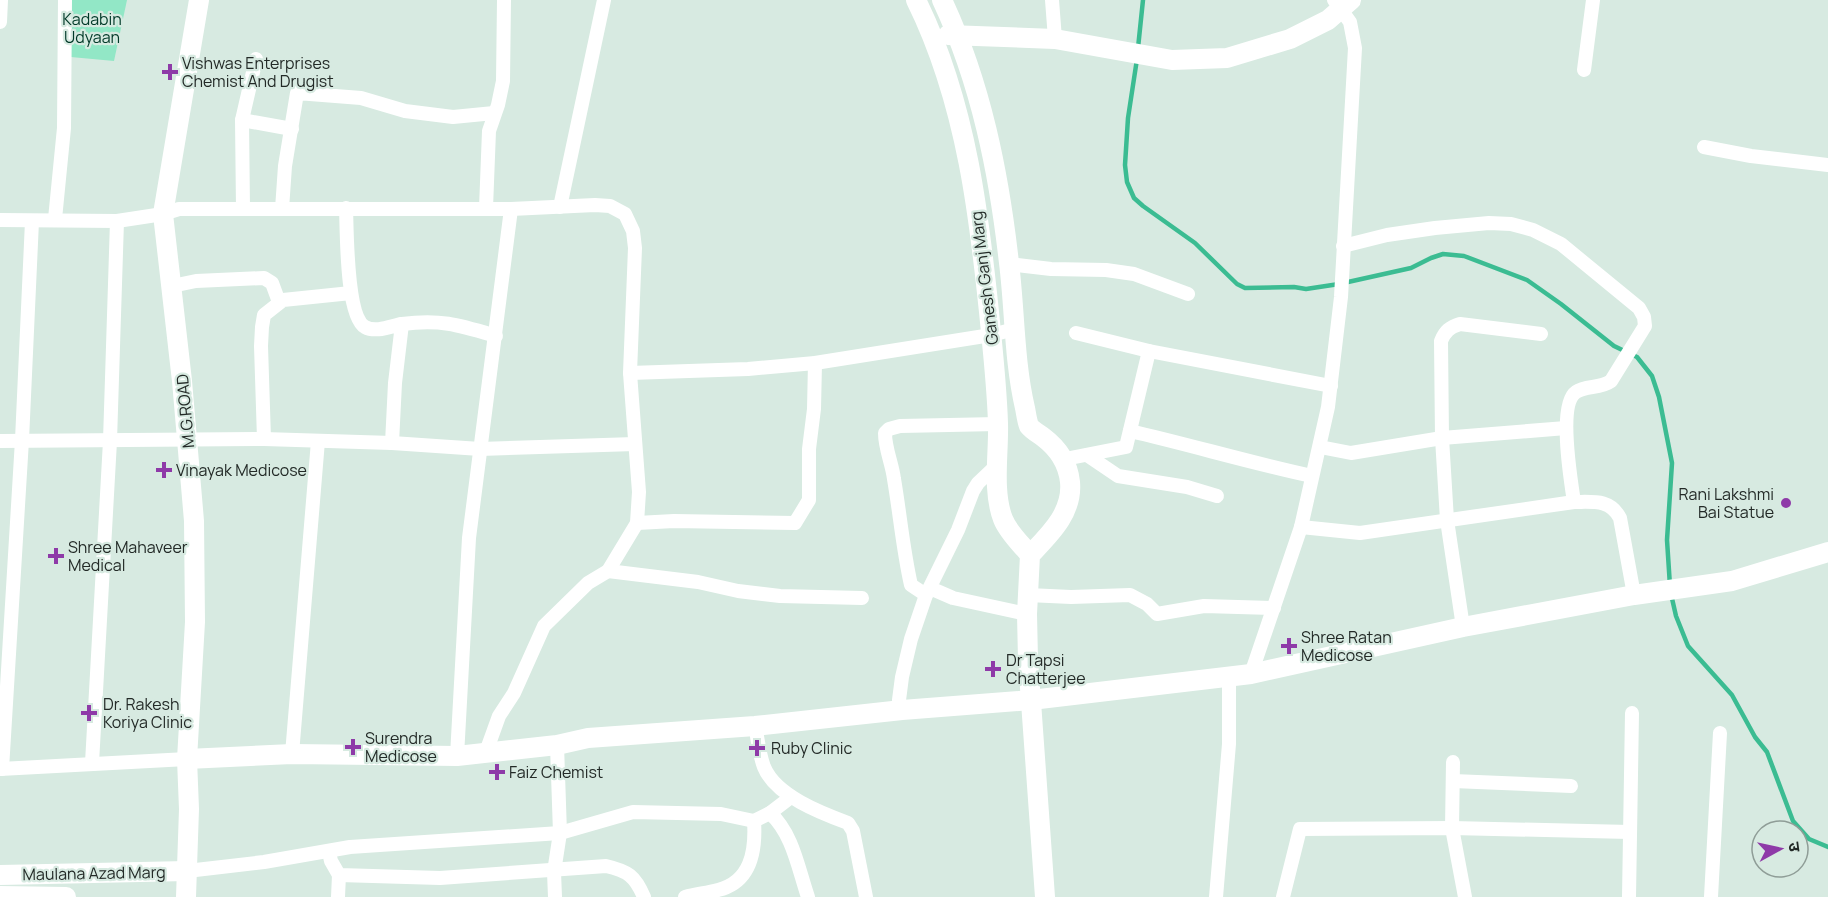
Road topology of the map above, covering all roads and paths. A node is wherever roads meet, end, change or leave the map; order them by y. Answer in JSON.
{"nodes":[{"id":1,"x":1,"y":0,"type":"edge"},
{"id":2,"x":65,"y":0,"type":"edge"},
{"id":3,"x":199,"y":0,"type":"edge"},
{"id":4,"x":504,"y":0,"type":"edge"},
{"id":5,"x":604,"y":0,"type":"edge"},
{"id":6,"x":916,"y":0,"type":"edge"},
{"id":7,"x":942,"y":0,"type":"edge"},
{"id":8,"x":1052,"y":0,"type":"edge"},
{"id":9,"x":1593,"y":0,"type":"edge"},
{"id":10,"x":1342,"y":3,"type":"edge"},
{"id":11,"x":0,"y":22,"type":"edge"},
{"id":12,"x":933,"y":35,"type":"junction"},
{"id":13,"x":959,"y":36,"type":"junction"},
{"id":14,"x":1055,"y":39,"type":"junction"},
{"id":15,"x":256,"y":59,"type":"dead end"},
{"id":16,"x":1584,"y":70,"type":"dead end"},
{"id":17,"x":494,"y":113,"type":"junction"},
{"id":18,"x":243,"y":120,"type":"junction"},
{"id":19,"x":292,"y":129,"type":"junction"},
{"id":20,"x":1704,"y":147,"type":"dead end"},
{"id":21,"x":1828,"y":165,"type":"edge"},
{"id":22,"x":560,"y":207,"type":"junction"},
{"id":23,"x":346,"y":208,"type":"junction"},
{"id":24,"x":486,"y":208,"type":"junction"},
{"id":25,"x":243,"y":209,"type":"junction"},
{"id":26,"x":282,"y":209,"type":"junction"},
{"id":27,"x":511,"y":209,"type":"junction"},
{"id":28,"x":163,"y":214,"type":"junction"},
{"id":29,"x":55,"y":219,"type":"junction"},
{"id":30,"x":0,"y":220,"type":"edge"},
{"id":31,"x":32,"y":221,"type":"junction"},
{"id":32,"x":117,"y":221,"type":"junction"},
{"id":33,"x":1343,"y":251,"type":"junction"},
{"id":34,"x":1010,"y":264,"type":"junction"},
{"id":35,"x":172,"y":286,"type":"junction"},
{"id":36,"x":351,"y":293,"type":"junction"},
{"id":37,"x":1188,"y":294,"type":"dead end"},
{"id":38,"x":279,"y":302,"type":"junction"},
{"id":39,"x":402,"y":324,"type":"junction"},
{"id":40,"x":1015,"y":330,"type":"junction"},
{"id":41,"x":1076,"y":333,"type":"dead end"},
{"id":42,"x":1541,"y":334,"type":"dead end"},
{"id":43,"x":991,"y":335,"type":"junction"},
{"id":44,"x":496,"y":336,"type":"junction"},
{"id":45,"x":1149,"y":351,"type":"junction"},
{"id":46,"x":815,"y":363,"type":"junction"},
{"id":47,"x":630,"y":373,"type":"junction"},
{"id":48,"x":1331,"y":386,"type":"junction"},
{"id":49,"x":998,"y":423,"type":"junction"},
{"id":50,"x":1566,"y":428,"type":"junction"},
{"id":51,"x":1130,"y":431,"type":"junction"},
{"id":52,"x":1442,"y":438,"type":"junction"},
{"id":53,"x":264,"y":439,"type":"junction"},
{"id":54,"x":22,"y":440,"type":"junction"},
{"id":55,"x":0,"y":441,"type":"edge"},
{"id":56,"x":110,"y":441,"type":"junction"},
{"id":57,"x":188,"y":441,"type":"junction"},
{"id":58,"x":318,"y":441,"type":"junction"},
{"id":59,"x":392,"y":443,"type":"junction"},
{"id":60,"x":635,"y":444,"type":"junction"},
{"id":61,"x":1320,"y":447,"type":"junction"},
{"id":62,"x":480,"y":449,"type":"junction"},
{"id":63,"x":1087,"y":455,"type":"junction"},
{"id":64,"x":1065,"y":459,"type":"junction"},
{"id":65,"x":997,"y":465,"type":"junction"},
{"id":66,"x":1312,"y":476,"type":"junction"},
{"id":67,"x":1217,"y":496,"type":"dead end"},
{"id":68,"x":1574,"y":502,"type":"junction"},
{"id":69,"x":1447,"y":520,"type":"junction"},
{"id":70,"x":637,"y":523,"type":"junction"},
{"id":71,"x":1301,"y":527,"type":"junction"},
{"id":72,"x":1828,"y":552,"type":"edge"},
{"id":73,"x":1030,"y":555,"type":"junction"},
{"id":74,"x":608,"y":571,"type":"junction"},
{"id":75,"x":928,"y":592,"type":"junction"},
{"id":76,"x":1635,"y":595,"type":"junction"},
{"id":77,"x":862,"y":598,"type":"dead end"},
{"id":78,"x":1028,"y":604,"type":"junction"},
{"id":79,"x":1274,"y":608,"type":"junction"},
{"id":80,"x":1463,"y":627,"type":"junction"},
{"id":81,"x":1251,"y":674,"type":"junction"},
{"id":82,"x":1229,"y":676,"type":"junction"},
{"id":83,"x":1031,"y":700,"type":"junction"},
{"id":84,"x":902,"y":710,"type":"junction"},
{"id":85,"x":1632,"y":713,"type":"dead end"},
{"id":86,"x":755,"y":726,"type":"junction"},
{"id":87,"x":1720,"y":733,"type":"dead end"},
{"id":88,"x":557,"y":745,"type":"junction"},
{"id":89,"x":486,"y":752,"type":"junction"},
{"id":90,"x":292,"y":754,"type":"junction"},
{"id":91,"x":456,"y":756,"type":"junction"},
{"id":92,"x":187,"y":759,"type":"junction"},
{"id":93,"x":1453,"y":762,"type":"dead end"},
{"id":94,"x":92,"y":763,"type":"junction"},
{"id":95,"x":1,"y":769,"type":"edge"},
{"id":96,"x":1453,"y":781,"type":"junction"},
{"id":97,"x":1571,"y":786,"type":"dead end"},
{"id":98,"x":791,"y":796,"type":"junction"},
{"id":99,"x":770,"y":813,"type":"junction"},
{"id":100,"x":754,"y":821,"type":"junction"},
{"id":101,"x":1452,"y":828,"type":"junction"},
{"id":102,"x":560,"y":832,"type":"junction"},
{"id":103,"x":1630,"y":832,"type":"junction"},
{"id":104,"x":328,"y":852,"type":"junction"},
{"id":105,"x":187,"y":871,"type":"junction"},
{"id":106,"x":555,"y":872,"type":"junction"},
{"id":107,"x":0,"y":875,"type":"edge"},
{"id":108,"x":339,"y":875,"type":"junction"},
{"id":109,"x":41,"y":896,"type":"edge"},
{"id":110,"x":0,"y":897,"type":"edge"},
{"id":111,"x":66,"y":897,"type":"edge"},
{"id":112,"x":186,"y":897,"type":"edge"},
{"id":113,"x":338,"y":897,"type":"edge"},
{"id":114,"x":555,"y":897,"type":"edge"},
{"id":115,"x":644,"y":897,"type":"edge"},
{"id":116,"x":685,"y":897,"type":"edge"},
{"id":117,"x":808,"y":897,"type":"edge"},
{"id":118,"x":866,"y":897,"type":"edge"},
{"id":119,"x":1045,"y":897,"type":"edge"},
{"id":120,"x":1216,"y":897,"type":"edge"},
{"id":121,"x":1284,"y":897,"type":"edge"},
{"id":122,"x":1465,"y":897,"type":"edge"},
{"id":123,"x":1629,"y":897,"type":"edge"},
{"id":124,"x":1711,"y":897,"type":"edge"}],
"edges":[{"from":1,"to":11,"type":"street"},
{"from":2,"to":29,"type":"street"},
{"from":3,"to":28,"type":"main road","name":"M.G.ROAD"},
{"from":4,"to":17,"type":"street"},
{"from":5,"to":22,"type":"street"},
{"from":6,"to":12,"type":"main road","name":"Ganesh Ganj Marg"},
{"from":7,"to":13,"type":"main road"},
{"from":8,"to":14,"type":"street"},
{"from":9,"to":16,"type":"street"},
{"from":10,"to":14,"type":"main road"},
{"from":10,"to":33,"type":"street"},
{"from":12,"to":13,"type":"main road"},
{"from":12,"to":43,"type":"main road","name":"Ganesh Ganj Marg"},
{"from":13,"to":14,"type":"main road"},
{"from":13,"to":34,"type":"main road"},
{"from":15,"to":18,"type":"street"},
{"from":17,"to":19,"type":"street"},
{"from":17,"to":24,"type":"street"},
{"from":18,"to":19,"type":"street"},
{"from":18,"to":25,"type":"street"},
{"from":19,"to":26,"type":"street"},
{"from":20,"to":21,"type":"street"},
{"from":22,"to":27,"type":"street"},
{"from":22,"to":47,"type":"street"},
{"from":23,"to":24,"type":"street"},
{"from":23,"to":26,"type":"street"},
{"from":23,"to":36,"type":"street"},
{"from":24,"to":27,"type":"street"},
{"from":25,"to":26,"type":"street"},
{"from":25,"to":28,"type":"street"},
{"from":27,"to":44,"type":"street"},
{"from":28,"to":32,"type":"street"},
{"from":28,"to":35,"type":"main road","name":"M.G.ROAD"},
{"from":29,"to":31,"type":"street"},
{"from":29,"to":32,"type":"street"},
{"from":30,"to":31,"type":"street"},
{"from":31,"to":54,"type":"street"},
{"from":32,"to":56,"type":"street"},
{"from":33,"to":48,"type":"street"},
{"from":33,"to":50,"type":"street"},
{"from":34,"to":37,"type":"street"},
{"from":34,"to":40,"type":"main road"},
{"from":35,"to":38,"type":"street"},
{"from":35,"to":57,"type":"main road","name":"M.G.ROAD"},
{"from":36,"to":38,"type":"street"},
{"from":36,"to":39,"type":"street"},
{"from":38,"to":53,"type":"street"},
{"from":39,"to":44,"type":"street"},
{"from":39,"to":59,"type":"street"},
{"from":40,"to":43,"type":"street"},
{"from":40,"to":64,"type":"main road"},
{"from":41,"to":45,"type":"street"},
{"from":42,"to":52,"type":"street"},
{"from":43,"to":46,"type":"street"},
{"from":43,"to":49,"type":"main road","name":"Ganesh Ganj Marg"},
{"from":44,"to":62,"type":"street"},
{"from":45,"to":48,"type":"street"},
{"from":45,"to":51,"type":"street"},
{"from":46,"to":47,"type":"street"},
{"from":46,"to":70,"type":"street"},
{"from":47,"to":60,"type":"street"},
{"from":48,"to":61,"type":"street"},
{"from":49,"to":65,"type":"main road","name":"Ganesh Ganj Marg"},
{"from":49,"to":75,"type":"street"},
{"from":50,"to":52,"type":"street"},
{"from":50,"to":68,"type":"street"},
{"from":51,"to":63,"type":"street"},
{"from":51,"to":66,"type":"street"},
{"from":52,"to":61,"type":"street"},
{"from":52,"to":69,"type":"street"},
{"from":53,"to":57,"type":"street"},
{"from":53,"to":58,"type":"street"},
{"from":54,"to":55,"type":"street"},
{"from":54,"to":56,"type":"street"},
{"from":54,"to":95,"type":"street"},
{"from":56,"to":57,"type":"street"},
{"from":56,"to":94,"type":"street"},
{"from":57,"to":92,"type":"main road","name":"M.G.ROAD"},
{"from":58,"to":59,"type":"street"},
{"from":58,"to":90,"type":"street"},
{"from":59,"to":62,"type":"street"},
{"from":60,"to":62,"type":"street"},
{"from":60,"to":70,"type":"street"},
{"from":61,"to":66,"type":"street"},
{"from":62,"to":91,"type":"street"},
{"from":63,"to":64,"type":"street"},
{"from":63,"to":67,"type":"street"},
{"from":64,"to":73,"type":"main road"},
{"from":65,"to":73,"type":"main road","name":"Ganesh Ganj Marg"},
{"from":65,"to":75,"type":"street"},
{"from":66,"to":71,"type":"street"},
{"from":68,"to":69,"type":"street"},
{"from":68,"to":76,"type":"street"},
{"from":69,"to":71,"type":"street"},
{"from":69,"to":80,"type":"street"},
{"from":70,"to":74,"type":"street"},
{"from":71,"to":79,"type":"street"},
{"from":72,"to":76,"type":"main road"},
{"from":73,"to":78,"type":"main road"},
{"from":74,"to":77,"type":"street"},
{"from":74,"to":89,"type":"street"},
{"from":75,"to":78,"type":"street"},
{"from":75,"to":84,"type":"street"},
{"from":76,"to":80,"type":"main road"},
{"from":78,"to":79,"type":"street"},
{"from":78,"to":83,"type":"main road"},
{"from":79,"to":81,"type":"street"},
{"from":80,"to":81,"type":"main road"},
{"from":81,"to":82,"type":"main road"},
{"from":82,"to":83,"type":"main road"},
{"from":82,"to":120,"type":"street"},
{"from":83,"to":84,"type":"main road"},
{"from":83,"to":119,"type":"main road"},
{"from":84,"to":86,"type":"main road"},
{"from":85,"to":103,"type":"street"},
{"from":86,"to":88,"type":"main road"},
{"from":86,"to":98,"type":"street"},
{"from":87,"to":124,"type":"street"},
{"from":88,"to":89,"type":"main road"},
{"from":88,"to":102,"type":"street"},
{"from":89,"to":91,"type":"main road"},
{"from":90,"to":91,"type":"main road"},
{"from":90,"to":92,"type":"main road"},
{"from":92,"to":94,"type":"street"},
{"from":92,"to":105,"type":"main road","name":"M.G.ROAD"},
{"from":93,"to":96,"type":"street"},
{"from":94,"to":95,"type":"street"},
{"from":96,"to":97,"type":"street"},
{"from":96,"to":101,"type":"street"},
{"from":98,"to":99,"type":"street"},
{"from":98,"to":118,"type":"street"},
{"from":99,"to":100,"type":"street"},
{"from":99,"to":117,"type":"street"},
{"from":100,"to":102,"type":"street"},
{"from":100,"to":116,"type":"street"},
{"from":101,"to":103,"type":"street"},
{"from":101,"to":121,"type":"street"},
{"from":101,"to":122,"type":"street"},
{"from":102,"to":104,"type":"street"},
{"from":102,"to":106,"type":"street"},
{"from":103,"to":123,"type":"street"},
{"from":104,"to":105,"type":"street"},
{"from":104,"to":108,"type":"street"},
{"from":105,"to":107,"type":"main road","name":"Maulana Azad Marg"},
{"from":105,"to":112,"type":"main road","name":"M.G.ROAD"},
{"from":106,"to":108,"type":"street"},
{"from":106,"to":114,"type":"street"},
{"from":106,"to":115,"type":"street"},
{"from":108,"to":113,"type":"street"},
{"from":109,"to":110,"type":"main road","name":"Maulana Azad Marg"},
{"from":109,"to":111,"type":"main road","name":"Maulana Azad Marg"}]}
